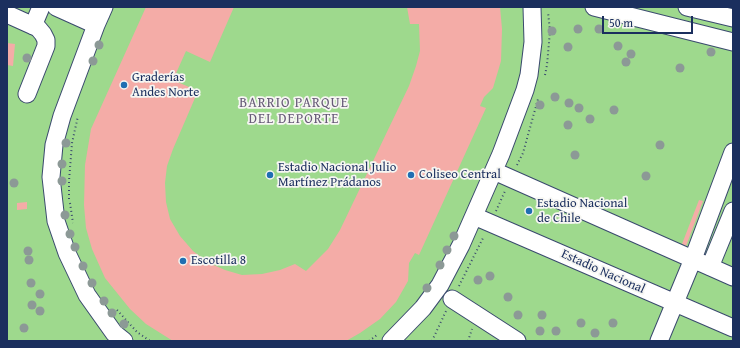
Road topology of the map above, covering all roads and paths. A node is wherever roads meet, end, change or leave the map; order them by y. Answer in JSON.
{"nodes":[{"id":1,"x":41,"y":7,"type":"edge"},
{"id":2,"x":56,"y":7,"type":"edge"},
{"id":3,"x":532,"y":7,"type":"edge"},
{"id":4,"x":594,"y":7,"type":"edge"},
{"id":5,"x":687,"y":7,"type":"edge"},
{"id":6,"x":97,"y":13,"type":"edge"},
{"id":7,"x":645,"y":13,"type":"edge"},
{"id":8,"x":7,"y":14,"type":"edge"},
{"id":9,"x":733,"y":18,"type":"edge"},
{"id":10,"x":33,"y":26,"type":"junction"},
{"id":11,"x":733,"y":42,"type":"edge"},
{"id":12,"x":27,"y":94,"type":"dead end"},
{"id":13,"x":80,"y":109,"type":"dead end"},
{"id":14,"x":733,"y":152,"type":"edge"},
{"id":15,"x":494,"y":171,"type":"junction"},
{"id":16,"x":733,"y":211,"type":"edge"},
{"id":17,"x":474,"y":216,"type":"junction"},
{"id":18,"x":73,"y":225,"type":"dead end"},
{"id":19,"x":692,"y":259,"type":"junction"},
{"id":20,"x":710,"y":267,"type":"junction"},
{"id":21,"x":733,"y":277,"type":"edge"},
{"id":22,"x":452,"y":299,"type":"dead end"},
{"id":23,"x":674,"y":303,"type":"junction"},
{"id":24,"x":115,"y":308,"type":"dead end"},
{"id":25,"x":733,"y":328,"type":"edge"},
{"id":26,"x":387,"y":336,"type":"edge"},
{"id":27,"x":124,"y":341,"type":"edge"},
{"id":28,"x":150,"y":341,"type":"edge"},
{"id":29,"x":369,"y":341,"type":"edge"},
{"id":30,"x":517,"y":341,"type":"edge"},
{"id":31,"x":659,"y":341,"type":"edge"}],
"edges":[{"from":1,"to":10,"type":"street"},
{"from":2,"to":6,"type":"street"},
{"from":3,"to":15,"type":"street"},
{"from":4,"to":7,"type":"street"},
{"from":5,"to":9,"type":"street"},
{"from":6,"to":27,"type":"street"},
{"from":7,"to":11,"type":"street"},
{"from":8,"to":10,"type":"street"},
{"from":10,"to":12,"type":"street"},
{"from":13,"to":18,"type":"path"},
{"from":14,"to":19,"type":"street"},
{"from":15,"to":17,"type":"street"},
{"from":15,"to":19,"type":"street"},
{"from":16,"to":20,"type":"street"},
{"from":17,"to":23,"type":"street","name":"Estadio Nacional"},
{"from":17,"to":26,"type":"street"},
{"from":19,"to":20,"type":"street"},
{"from":19,"to":23,"type":"street"},
{"from":20,"to":21,"type":"street"},
{"from":22,"to":30,"type":"street"},
{"from":23,"to":25,"type":"street","name":"Estadio Nacional"},
{"from":23,"to":31,"type":"street"},
{"from":24,"to":28,"type":"path"},
{"from":26,"to":29,"type":"path"}]}
